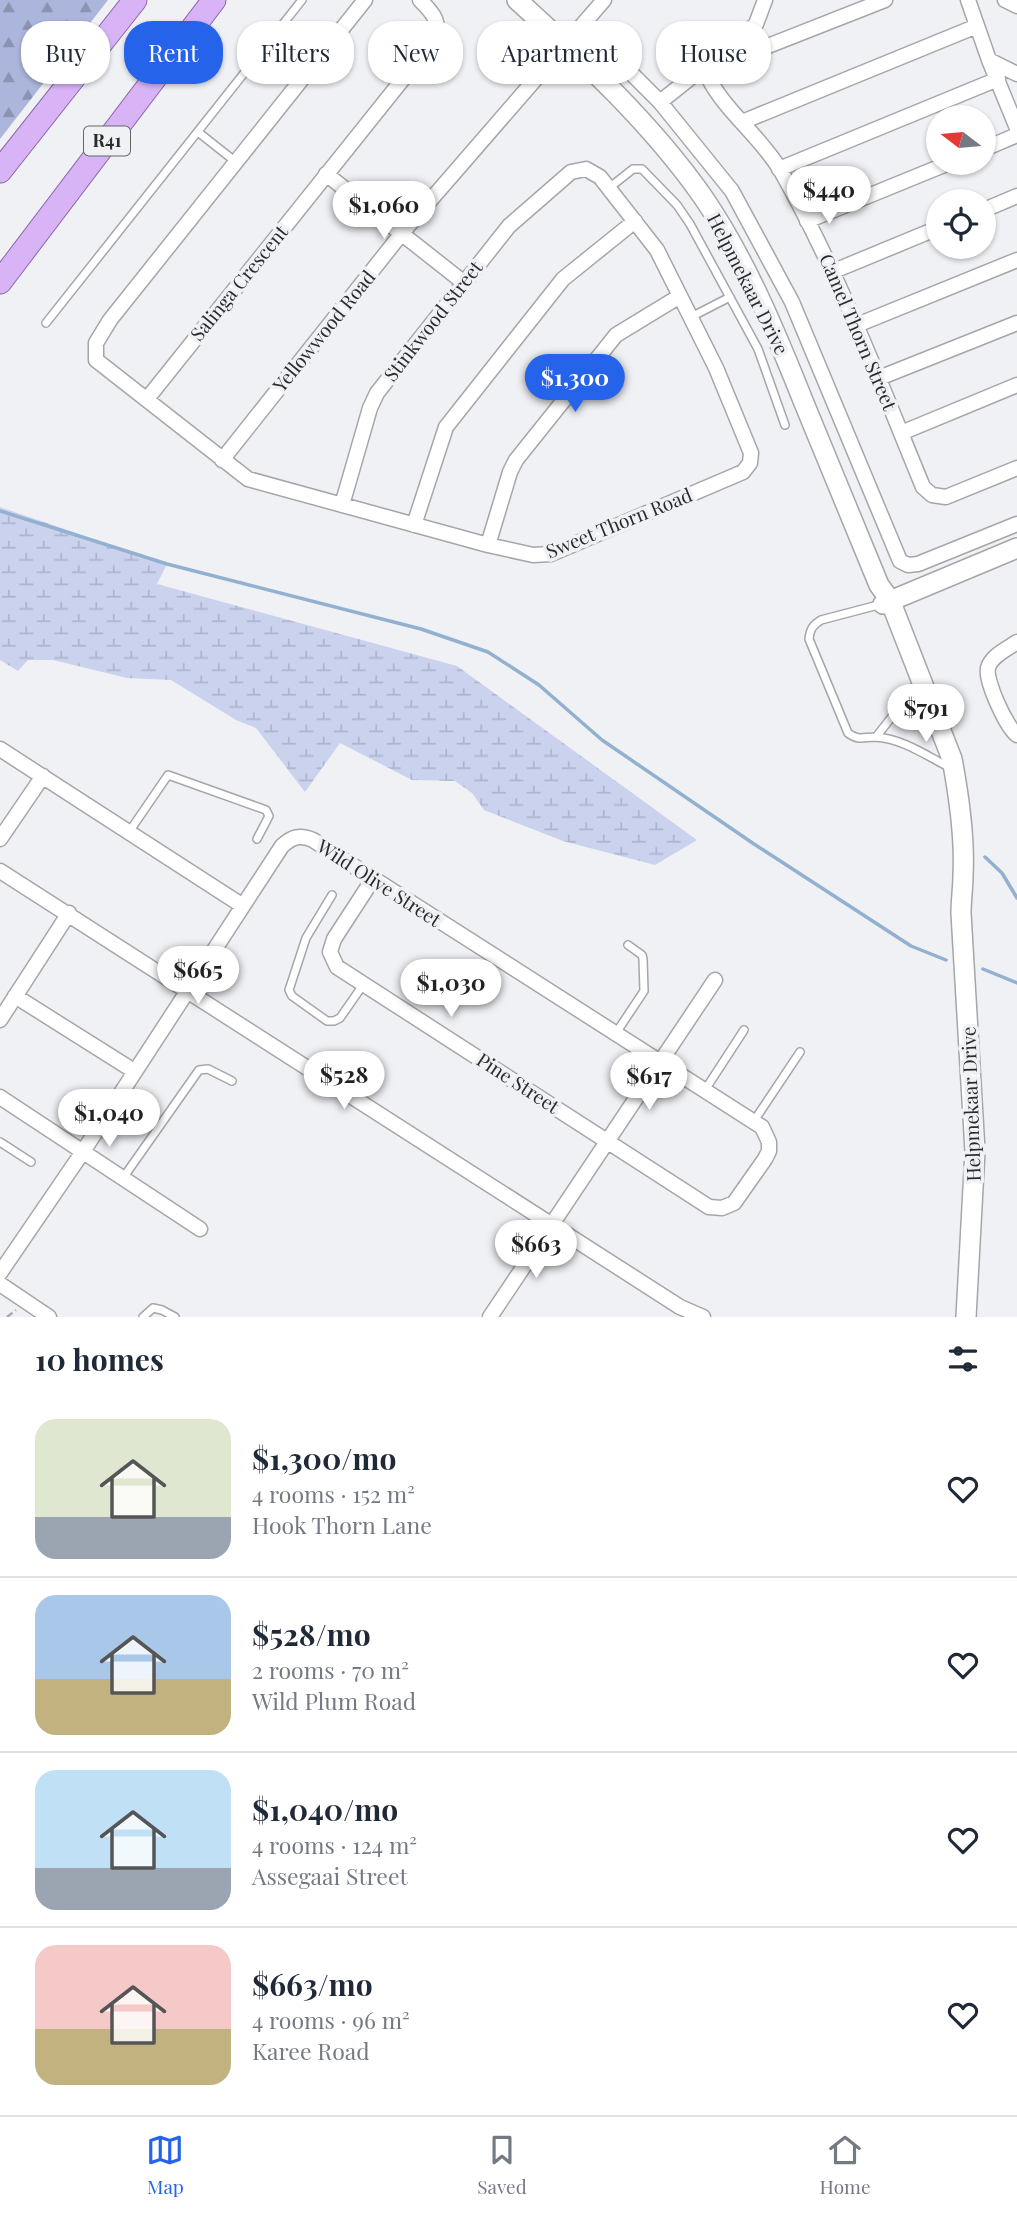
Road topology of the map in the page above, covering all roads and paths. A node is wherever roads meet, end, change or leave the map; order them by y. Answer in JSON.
{"nodes":[{"id":1,"x":135,"y":0,"type":"edge"},
{"id":2,"x":214,"y":0,"type":"edge"},
{"id":3,"x":302,"y":0,"type":"edge"},
{"id":4,"x":365,"y":0,"type":"edge"},
{"id":5,"x":420,"y":0,"type":"edge"},
{"id":6,"x":517,"y":0,"type":"edge"},
{"id":7,"x":604,"y":0,"type":"edge"},
{"id":8,"x":765,"y":0,"type":"edge"},
{"id":9,"x":885,"y":0,"type":"edge"},
{"id":10,"x":968,"y":0,"type":"edge"},
{"id":11,"x":1005,"y":0,"type":"edge"},
{"id":12,"x":1017,"y":6,"type":"edge"},
{"id":13,"x":540,"y":21,"type":"edge"},
{"id":14,"x":585,"y":21,"type":"edge"},
{"id":15,"x":758,"y":21,"type":"edge"},
{"id":16,"x":976,"y":26,"type":"junction"},
{"id":17,"x":771,"y":46,"type":"edge"},
{"id":18,"x":989,"y":60,"type":"junction"},
{"id":19,"x":1017,"y":74,"type":"edge"},
{"id":20,"x":998,"y":79,"type":"junction"},
{"id":21,"x":531,"y":84,"type":"edge"},
{"id":22,"x":604,"y":84,"type":"edge"},
{"id":23,"x":642,"y":84,"type":"edge"},
{"id":24,"x":682,"y":84,"type":"edge"},
{"id":25,"x":711,"y":84,"type":"edge"},
{"id":26,"x":660,"y":102,"type":"junction"},
{"id":27,"x":741,"y":122,"type":"junction"},
{"id":28,"x":1017,"y":128,"type":"edge"},
{"id":29,"x":198,"y":132,"type":"junction"},
{"id":30,"x":1017,"y":135,"type":"edge"},
{"id":31,"x":996,"y":144,"type":"edge"},
{"id":32,"x":236,"y":162,"type":"junction"},
{"id":33,"x":779,"y":169,"type":"junction"},
{"id":34,"x":575,"y":170,"type":"joint"},
{"id":35,"x":0,"y":172,"type":"edge"},
{"id":36,"x":926,"y":172,"type":"edge"},
{"id":37,"x":326,"y":174,"type":"junction"},
{"id":38,"x":609,"y":188,"type":"junction"},
{"id":39,"x":1017,"y":196,"type":"edge"},
{"id":40,"x":996,"y":205,"type":"edge"},
{"id":41,"x":807,"y":220,"type":"junction"},
{"id":42,"x":635,"y":221,"type":"junction"},
{"id":43,"x":402,"y":233,"type":"junction"},
{"id":44,"x":926,"y":233,"type":"edge"},
{"id":45,"x":1017,"y":260,"type":"edge"},
{"id":46,"x":834,"y":271,"type":"junction"},
{"id":47,"x":0,"y":282,"type":"edge"},
{"id":48,"x":463,"y":282,"type":"junction"},
{"id":49,"x":680,"y":296,"type":"junction"},
{"id":50,"x":730,"y":297,"type":"junction"},
{"id":51,"x":691,"y":317,"type":"junction"},
{"id":52,"x":46,"y":323,"type":"dead end"},
{"id":53,"x":1017,"y":323,"type":"edge"},
{"id":54,"x":857,"y":325,"type":"junction"},
{"id":55,"x":879,"y":378,"type":"junction"},
{"id":56,"x":1017,"y":385,"type":"edge"},
{"id":57,"x":146,"y":399,"type":"junction"},
{"id":58,"x":785,"y":425,"type":"dead end"},
{"id":59,"x":901,"y":433,"type":"junction"},
{"id":60,"x":222,"y":460,"type":"junction"},
{"id":61,"x":1017,"y":468,"type":"edge"},
{"id":62,"x":342,"y":505,"type":"junction"},
{"id":63,"x":1017,"y":524,"type":"edge"},
{"id":64,"x":414,"y":525,"type":"junction"},
{"id":65,"x":488,"y":545,"type":"junction"},
{"id":66,"x":1017,"y":548,"type":"edge"},
{"id":67,"x":884,"y":596,"type":"junction"},
{"id":68,"x":1017,"y":642,"type":"edge"},
{"id":69,"x":916,"y":686,"type":"junction"},
{"id":70,"x":1017,"y":735,"type":"edge"},
{"id":71,"x":876,"y":737,"type":"junction"},
{"id":72,"x":0,"y":749,"type":"edge"},
{"id":73,"x":945,"y":765,"type":"junction"},
{"id":74,"x":43,"y":776,"type":"junction"},
{"id":75,"x":129,"y":832,"type":"junction"},
{"id":76,"x":0,"y":839,"type":"edge"},
{"id":77,"x":257,"y":839,"type":"dead end"},
{"id":78,"x":0,"y":871,"type":"edge"},
{"id":79,"x":373,"y":879,"type":"junction"},
{"id":80,"x":961,"y":891,"type":"junction"},
{"id":81,"x":332,"y":895,"type":"dead end"},
{"id":82,"x":243,"y":906,"type":"junction"},
{"id":83,"x":69,"y":913,"type":"junction"},
{"id":84,"x":628,"y":945,"type":"dead end"},
{"id":85,"x":715,"y":980,"type":"dead end"},
{"id":86,"x":364,"y":984,"type":"junction"},
{"id":87,"x":188,"y":989,"type":"junction"},
{"id":88,"x":15,"y":996,"type":"junction"},
{"id":89,"x":0,"y":1020,"type":"edge"},
{"id":90,"x":744,"y":1030,"type":"dead end"},
{"id":91,"x":615,"y":1034,"type":"junction"},
{"id":92,"x":800,"y":1052,"type":"dead end"},
{"id":93,"x":661,"y":1063,"type":"junction"},
{"id":94,"x":134,"y":1071,"type":"junction"},
{"id":95,"x":232,"y":1081,"type":"dead end"},
{"id":96,"x":704,"y":1090,"type":"junction"},
{"id":97,"x":0,"y":1097,"type":"edge"},
{"id":98,"x":754,"y":1122,"type":"junction"},
{"id":99,"x":608,"y":1141,"type":"junction"},
{"id":100,"x":0,"y":1142,"type":"edge"},
{"id":101,"x":82,"y":1153,"type":"junction"},
{"id":102,"x":31,"y":1162,"type":"dead end"},
{"id":103,"x":122,"y":1179,"type":"junction"},
{"id":104,"x":554,"y":1224,"type":"junction"},
{"id":105,"x":200,"y":1229,"type":"dead end"},
{"id":106,"x":2,"y":1267,"type":"edge"},
{"id":107,"x":0,"y":1284,"type":"edge"},
{"id":108,"x":49,"y":1317,"type":"edge"},
{"id":109,"x":143,"y":1317,"type":"edge"},
{"id":110,"x":175,"y":1317,"type":"edge"},
{"id":111,"x":490,"y":1317,"type":"edge"},
{"id":112,"x":702,"y":1317,"type":"edge"},
{"id":113,"x":966,"y":1317,"type":"edge"}],
"edges":[{"from":1,"to":35,"type":"main road"},
{"from":2,"to":47,"type":"main road","number":"R41"},
{"from":3,"to":29,"type":"lane"},
{"from":4,"to":32,"type":"street"},
{"from":5,"to":37,"type":"street","name":"Salinga Crescent"},
{"from":6,"to":13,"type":"street","name":"Helpmekaar Drive"},
{"from":7,"to":14,"type":"street","name":"Yellowwood Road"},
{"from":8,"to":15,"type":"street"},
{"from":9,"to":17,"type":"street"},
{"from":10,"to":16,"type":"street"},
{"from":11,"to":12,"type":"street"},
{"from":16,"to":18,"type":"street"},
{"from":16,"to":27,"type":"street"},
{"from":18,"to":19,"type":"street"},
{"from":18,"to":20,"type":"street"},
{"from":20,"to":28,"type":"street"},
{"from":20,"to":33,"type":"street"},
{"from":21,"to":43,"type":"street","name":"Yellowwood Road"},
{"from":22,"to":67,"type":"street","name":"Helpmekaar Drive"},
{"from":23,"to":26,"type":"street"},
{"from":24,"to":26,"type":"street"},
{"from":25,"to":27,"type":"street","name":"Camel Thorn Street"},
{"from":26,"to":63,"type":"street"},
{"from":27,"to":33,"type":"street","name":"Camel Thorn Street"},
{"from":29,"to":32,"type":"lane"},
{"from":29,"to":52,"type":"lane"},
{"from":30,"to":31,"type":"street"},
{"from":32,"to":57,"type":"street","name":"Sweet Thorn Road"},
{"from":33,"to":41,"type":"street","name":"Camel Thorn Street"},
{"from":34,"to":38,"type":"street","name":"Sweet Thorn Road"},
{"from":34,"to":48,"type":"street","name":"Stinkwood Street"},
{"from":36,"to":41,"type":"street"},
{"from":37,"to":43,"type":"street"},
{"from":37,"to":57,"type":"street","name":"Salinga Crescent"},
{"from":38,"to":42,"type":"street","name":"Sweet Thorn Road"},
{"from":38,"to":50,"type":"lane"},
{"from":39,"to":40,"type":"street"},
{"from":41,"to":46,"type":"street","name":"Camel Thorn Street"},
{"from":42,"to":49,"type":"street","name":"Sweet Thorn Road"},
{"from":42,"to":64,"type":"street"},
{"from":43,"to":48,"type":"street"},
{"from":43,"to":60,"type":"street","name":"Yellowwood Road"},
{"from":44,"to":46,"type":"street"},
{"from":45,"to":54,"type":"street"},
{"from":46,"to":54,"type":"street","name":"Camel Thorn Street"},
{"from":48,"to":62,"type":"street","name":"Stinkwood Street"},
{"from":49,"to":51,"type":"street","name":"Sweet Thorn Road"},
{"from":49,"to":65,"type":"street"},
{"from":50,"to":51,"type":"lane"},
{"from":50,"to":58,"type":"lane"},
{"from":51,"to":65,"type":"street","name":"Sweet Thorn Road"},
{"from":53,"to":55,"type":"street"},
{"from":54,"to":55,"type":"street","name":"Camel Thorn Street"},
{"from":55,"to":59,"type":"street","name":"Camel Thorn Street"},
{"from":56,"to":59,"type":"street"},
{"from":57,"to":60,"type":"street","name":"Sweet Thorn Road"},
{"from":59,"to":61,"type":"street","name":"Camel Thorn Street"},
{"from":60,"to":62,"type":"street","name":"Sweet Thorn Road"},
{"from":62,"to":64,"type":"street","name":"Sweet Thorn Road"},
{"from":64,"to":65,"type":"street","name":"Sweet Thorn Road"},
{"from":66,"to":67,"type":"street"},
{"from":67,"to":69,"type":"street","name":"Helpmekaar Drive"},
{"from":67,"to":71,"type":"lane"},
{"from":67,"to":80,"type":"street","name":"Helpmekaar Drive"},
{"from":68,"to":70,"type":"street"},
{"from":69,"to":71,"type":"lane"},
{"from":69,"to":73,"type":"street","name":"Helpmekaar Drive"},
{"from":71,"to":73,"type":"lane"},
{"from":72,"to":74,"type":"street"},
{"from":73,"to":80,"type":"street","name":"Helpmekaar Drive"},
{"from":74,"to":75,"type":"street"},
{"from":74,"to":76,"type":"street"},
{"from":75,"to":77,"type":"lane"},
{"from":75,"to":82,"type":"street"},
{"from":78,"to":83,"type":"street"},
{"from":79,"to":82,"type":"street","name":"Wild Olive Street"},
{"from":79,"to":86,"type":"street","name":"Pine Street"},
{"from":79,"to":91,"type":"street","name":"Wild Olive Street"},
{"from":80,"to":113,"type":"street","name":"Helpmekaar Drive"},
{"from":81,"to":86,"type":"lane"},
{"from":82,"to":87,"type":"street","name":"Wild Olive Street"},
{"from":83,"to":87,"type":"street"},
{"from":83,"to":88,"type":"street"},
{"from":84,"to":91,"type":"lane"},
{"from":85,"to":93,"type":"street"},
{"from":86,"to":99,"type":"street","name":"Pine Street"},
{"from":87,"to":94,"type":"street","name":"Wild Olive Street"},
{"from":87,"to":104,"type":"street"},
{"from":88,"to":89,"type":"street"},
{"from":88,"to":94,"type":"street"},
{"from":90,"to":96,"type":"lane"},
{"from":91,"to":93,"type":"street","name":"Wild Olive Street"},
{"from":92,"to":98,"type":"lane"},
{"from":93,"to":96,"type":"street","name":"Wild Olive Street"},
{"from":93,"to":99,"type":"street"},
{"from":94,"to":101,"type":"street","name":"Wild Olive Street"},
{"from":95,"to":103,"type":"lane"},
{"from":96,"to":98,"type":"street","name":"Wild Olive Street"},
{"from":97,"to":101,"type":"street"},
{"from":98,"to":99,"type":"street"},
{"from":99,"to":104,"type":"street"},
{"from":100,"to":102,"type":"lane"},
{"from":101,"to":103,"type":"street"},
{"from":101,"to":106,"type":"street","name":"Wild Olive Street"},
{"from":103,"to":105,"type":"street"},
{"from":104,"to":111,"type":"street"},
{"from":104,"to":112,"type":"street"},
{"from":107,"to":108,"type":"street"},
{"from":109,"to":110,"type":"lane"}]}
